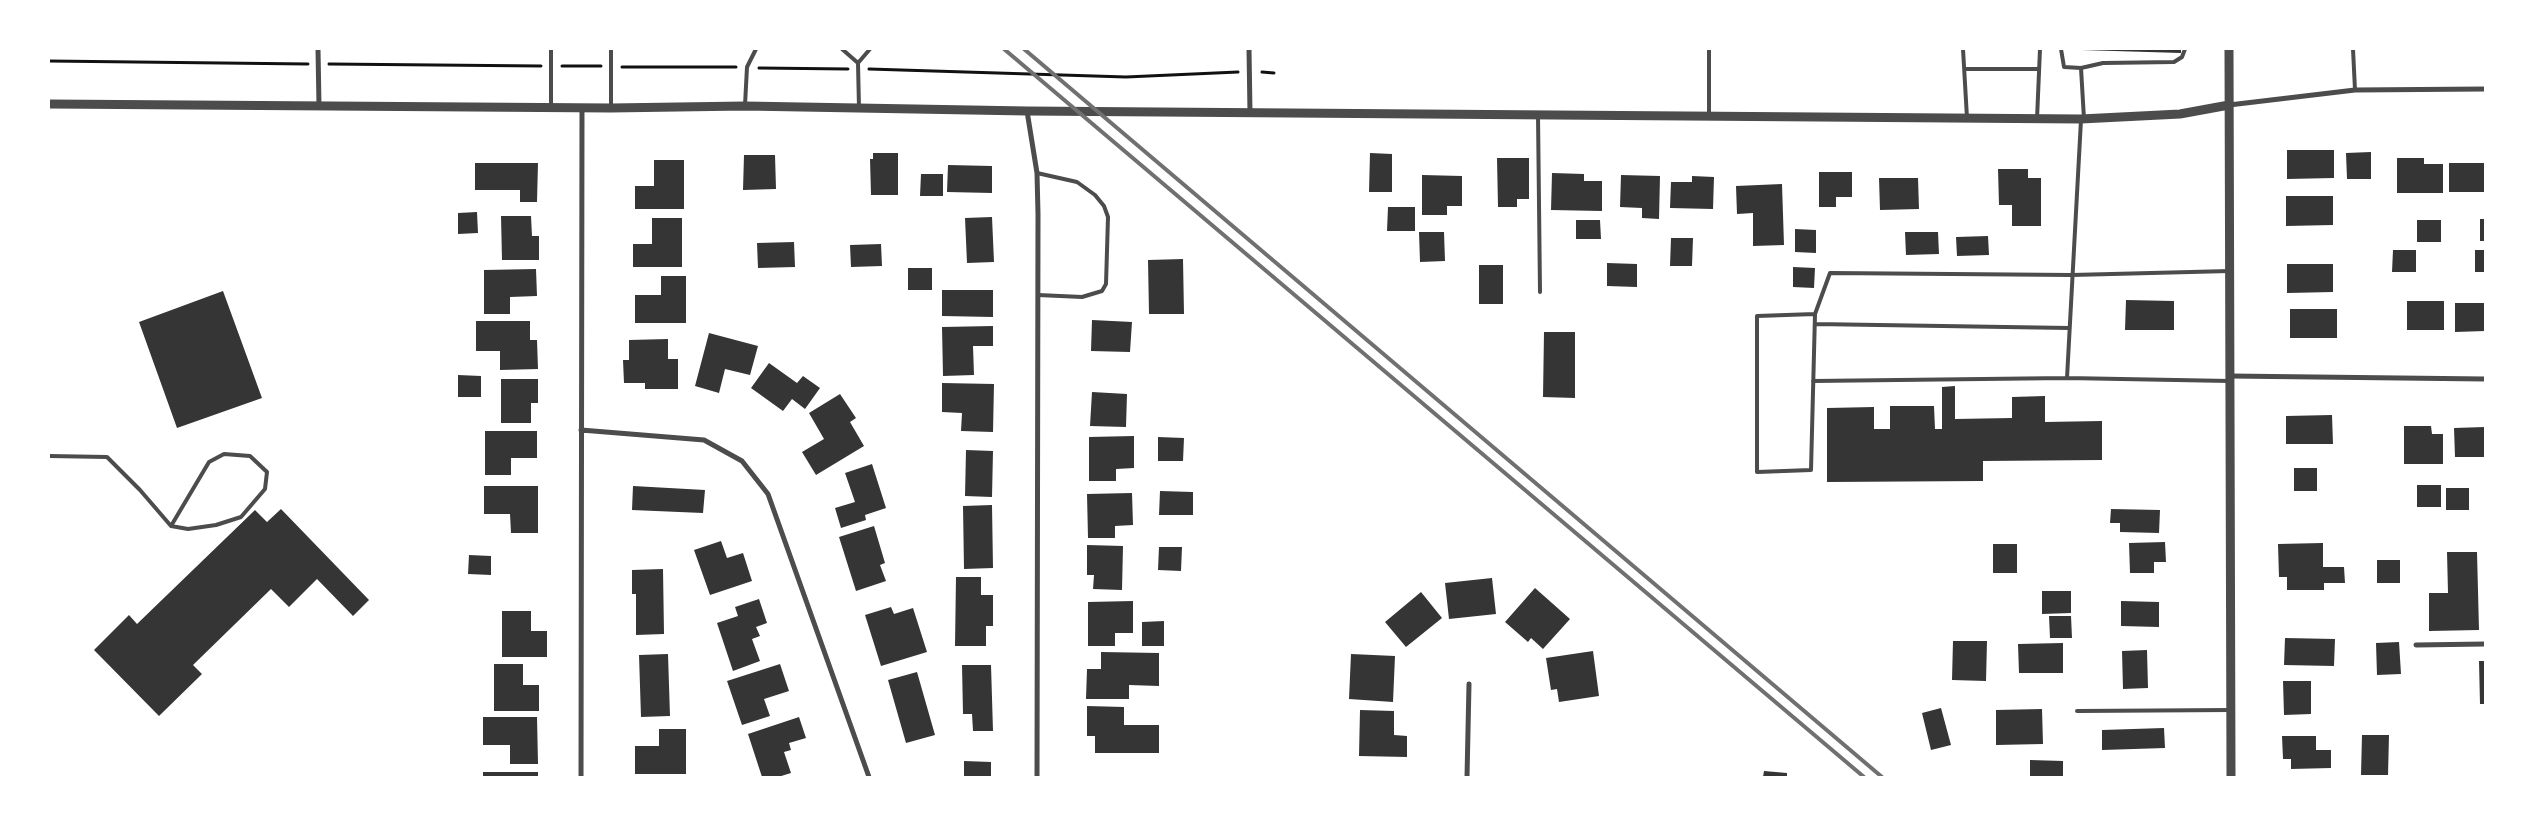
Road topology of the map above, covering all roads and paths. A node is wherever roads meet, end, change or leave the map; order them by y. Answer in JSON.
{"nodes":[{"id":1,"x":318,"y":49,"type":"edge"},
{"id":2,"x":551,"y":49,"type":"edge"},
{"id":3,"x":611,"y":49,"type":"edge"},
{"id":4,"x":756,"y":49,"type":"edge"},
{"id":5,"x":842,"y":49,"type":"edge"},
{"id":6,"x":870,"y":49,"type":"edge"},
{"id":7,"x":1249,"y":49,"type":"edge"},
{"id":8,"x":1709,"y":49,"type":"edge"},
{"id":9,"x":1963,"y":49,"type":"edge"},
{"id":10,"x":2040,"y":49,"type":"edge"},
{"id":11,"x":2061,"y":49,"type":"edge"},
{"id":12,"x":2185,"y":49,"type":"edge"},
{"id":13,"x":2229,"y":49,"type":"edge"},
{"id":14,"x":2353,"y":49,"type":"edge"},
{"id":15,"x":49,"y":61,"type":"edge"},
{"id":16,"x":858,"y":62,"type":"junction"},
{"id":17,"x":296,"y":64,"type":"dead end"},
{"id":18,"x":343,"y":64,"type":"dead end"},
{"id":19,"x":551,"y":66,"type":"junction"},
{"id":20,"x":611,"y":66,"type":"junction"},
{"id":21,"x":747,"y":68,"type":"junction"},
{"id":22,"x":2081,"y":68,"type":"junction"},
{"id":23,"x":860,"y":69,"type":"junction"},
{"id":24,"x":1965,"y":70,"type":"junction"},
{"id":25,"x":2039,"y":70,"type":"junction"},
{"id":26,"x":1221,"y":72,"type":"dead end"},
{"id":27,"x":2485,"y":89,"type":"edge"},
{"id":28,"x":2356,"y":90,"type":"junction"},
{"id":29,"x":49,"y":104,"type":"edge"},
{"id":30,"x":2229,"y":105,"type":"junction"},
{"id":31,"x":319,"y":106,"type":"junction"},
{"id":32,"x":745,"y":106,"type":"junction"},
{"id":33,"x":551,"y":108,"type":"junction"},
{"id":34,"x":582,"y":108,"type":"junction"},
{"id":35,"x":611,"y":108,"type":"junction"},
{"id":36,"x":859,"y":108,"type":"junction"},
{"id":37,"x":1027,"y":111,"type":"junction"},
{"id":38,"x":1250,"y":113,"type":"junction"},
{"id":39,"x":1538,"y":115,"type":"junction"},
{"id":40,"x":1709,"y":116,"type":"junction"},
{"id":41,"x":1967,"y":118,"type":"junction"},
{"id":42,"x":2037,"y":118,"type":"junction"},
{"id":43,"x":2082,"y":119,"type":"junction"},
{"id":44,"x":1037,"y":173,"type":"junction"},
{"id":45,"x":2230,"y":271,"type":"junction"},
{"id":46,"x":2072,"y":275,"type":"junction"},
{"id":47,"x":1540,"y":292,"type":"dead end"},
{"id":48,"x":1038,"y":295,"type":"junction"},
{"id":49,"x":1815,"y":314,"type":"junction"},
{"id":50,"x":1815,"y":324,"type":"junction"},
{"id":51,"x":2069,"y":328,"type":"junction"},
{"id":52,"x":2067,"y":378,"type":"junction"},
{"id":53,"x":2230,"y":379,"type":"junction"},
{"id":54,"x":2485,"y":379,"type":"edge"},
{"id":55,"x":1813,"y":381,"type":"junction"},
{"id":56,"x":581,"y":430,"type":"junction"},
{"id":57,"x":49,"y":456,"type":"edge"},
{"id":58,"x":171,"y":526,"type":"junction"},
{"id":59,"x":2485,"y":644,"type":"edge"},
{"id":60,"x":2416,"y":645,"type":"dead end"},
{"id":61,"x":1469,"y":684,"type":"dead end"},
{"id":62,"x":2231,"y":710,"type":"junction"},
{"id":63,"x":2078,"y":711,"type":"dead end"},
{"id":64,"x":581,"y":777,"type":"edge"},
{"id":65,"x":868,"y":777,"type":"edge"},
{"id":66,"x":1037,"y":777,"type":"edge"},
{"id":67,"x":1467,"y":777,"type":"edge"},
{"id":68,"x":2231,"y":777,"type":"edge"}],
"edges":[{"from":1,"to":31,"type":"street"},
{"from":2,"to":19,"type":"lane"},
{"from":3,"to":20,"type":"lane"},
{"from":4,"to":21,"type":"lane"},
{"from":5,"to":16,"type":"lane"},
{"from":6,"to":16,"type":"lane"},
{"from":7,"to":38,"type":"street"},
{"from":8,"to":40,"type":"lane"},
{"from":9,"to":24,"type":"lane"},
{"from":10,"to":25,"type":"lane"},
{"from":11,"to":22,"type":"lane"},
{"from":12,"to":22,"type":"lane"},
{"from":13,"to":30,"type":"street"},
{"from":14,"to":28,"type":"lane"},
{"from":15,"to":17,"type":"path"},
{"from":16,"to":23,"type":"lane"},
{"from":18,"to":19,"type":"path"},
{"from":19,"to":20,"type":"path"},
{"from":19,"to":33,"type":"lane"},
{"from":20,"to":21,"type":"path"},
{"from":20,"to":35,"type":"lane"},
{"from":21,"to":23,"type":"path"},
{"from":21,"to":32,"type":"lane"},
{"from":22,"to":43,"type":"lane"},
{"from":23,"to":26,"type":"path"},
{"from":23,"to":36,"type":"lane"},
{"from":24,"to":25,"type":"lane"},
{"from":24,"to":41,"type":"lane"},
{"from":25,"to":42,"type":"lane"},
{"from":27,"to":28,"type":"street"},
{"from":28,"to":30,"type":"street"},
{"from":29,"to":31,"type":"street"},
{"from":30,"to":43,"type":"street"},
{"from":30,"to":45,"type":"street"},
{"from":31,"to":33,"type":"street"},
{"from":32,"to":35,"type":"street"},
{"from":32,"to":36,"type":"street"},
{"from":33,"to":34,"type":"street"},
{"from":34,"to":35,"type":"street"},
{"from":34,"to":56,"type":"street"},
{"from":36,"to":37,"type":"street"},
{"from":37,"to":38,"type":"street"},
{"from":37,"to":44,"type":"street"},
{"from":38,"to":39,"type":"street"},
{"from":39,"to":40,"type":"street"},
{"from":39,"to":47,"type":"lane"},
{"from":40,"to":41,"type":"street"},
{"from":41,"to":42,"type":"street"},
{"from":42,"to":43,"type":"street"},
{"from":43,"to":46,"type":"lane"},
{"from":44,"to":48,"type":"street"},
{"from":44,"to":48,"type":"lane"},
{"from":45,"to":46,"type":"lane"},
{"from":45,"to":53,"type":"street"},
{"from":46,"to":49,"type":"lane"},
{"from":46,"to":51,"type":"lane"},
{"from":48,"to":66,"type":"street"},
{"from":49,"to":50,"type":"lane"},
{"from":49,"to":55,"type":"lane"},
{"from":50,"to":51,"type":"lane"},
{"from":50,"to":55,"type":"lane"},
{"from":51,"to":52,"type":"lane"},
{"from":52,"to":53,"type":"lane"},
{"from":52,"to":55,"type":"lane"},
{"from":53,"to":54,"type":"street"},
{"from":53,"to":62,"type":"street"},
{"from":56,"to":64,"type":"street"},
{"from":56,"to":65,"type":"street"},
{"from":57,"to":58,"type":"lane"},
{"from":58,"to":58,"type":"lane"},
{"from":59,"to":60,"type":"street"},
{"from":61,"to":67,"type":"street"},
{"from":62,"to":63,"type":"lane"},
{"from":62,"to":68,"type":"street"}]}
